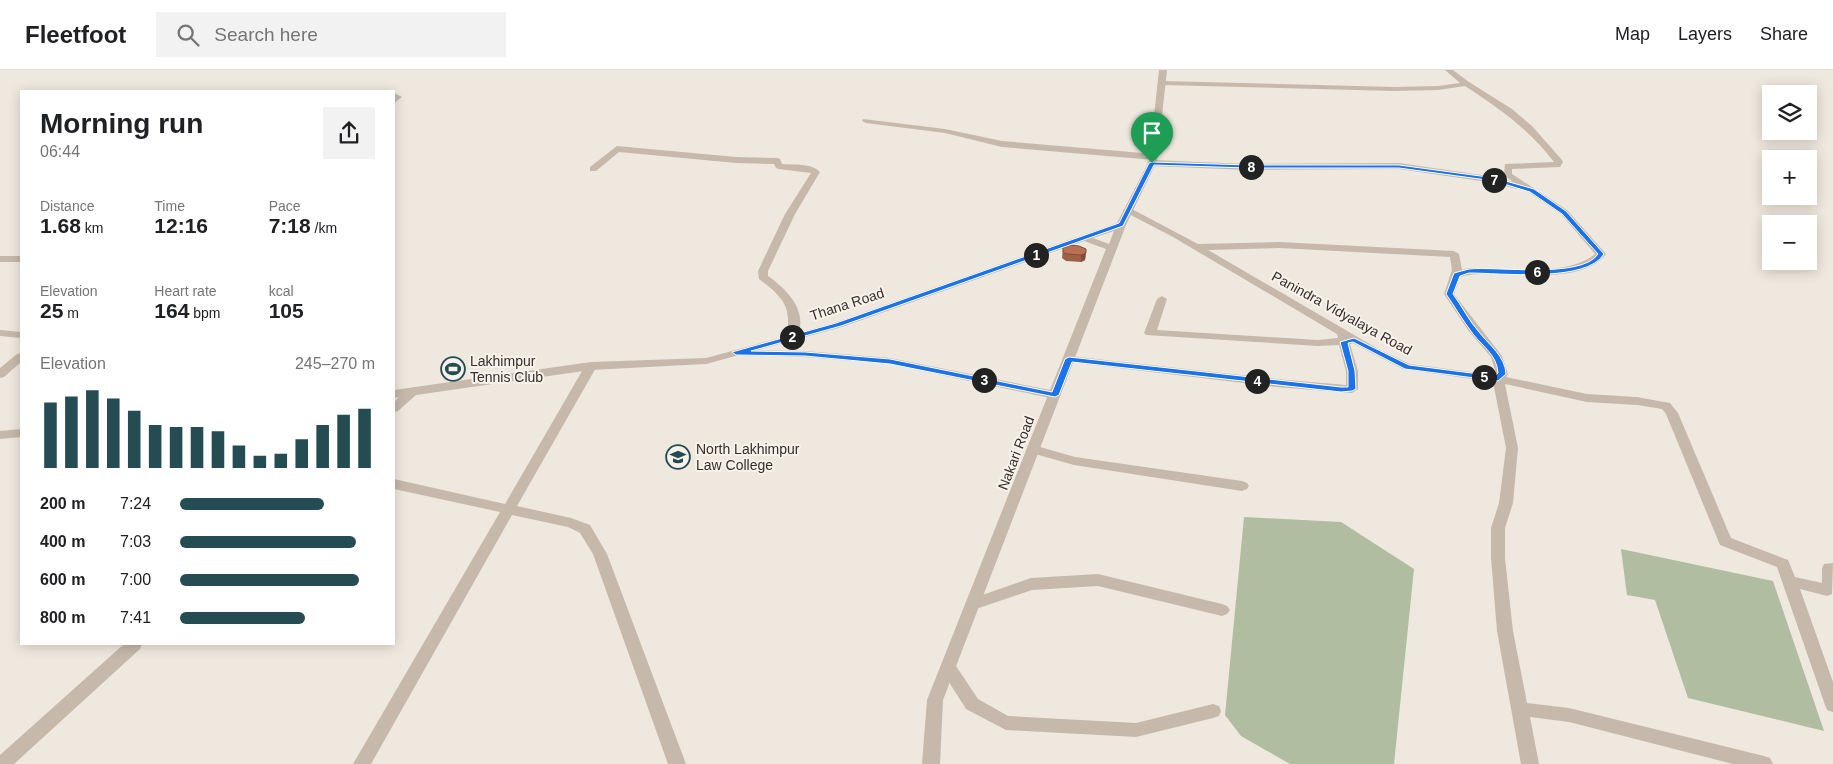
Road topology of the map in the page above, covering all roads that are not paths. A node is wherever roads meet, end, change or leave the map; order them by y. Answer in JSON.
{"nodes":[{"id":1,"x":1164,"y":70,"type":"edge"},
{"id":2,"x":1449,"y":70,"type":"edge"},
{"id":3,"x":1162,"y":83,"type":"junction"},
{"id":4,"x":1466,"y":84,"type":"junction"},
{"id":5,"x":866,"y":121,"type":"dead end"},
{"id":6,"x":1153,"y":160,"type":"junction"},
{"id":7,"x":593,"y":169,"type":"dead end"},
{"id":8,"x":1532,"y":190,"type":"junction"},
{"id":9,"x":1128,"y":210,"type":"junction"},
{"id":10,"x":1121,"y":225,"type":"junction"},
{"id":11,"x":1084,"y":238,"type":"junction"},
{"id":12,"x":1196,"y":246,"type":"junction"},
{"id":13,"x":1112,"y":248,"type":"junction"},
{"id":14,"x":0,"y":258,"type":"edge"},
{"id":15,"x":20,"y":259,"type":"edge"},
{"id":16,"x":1457,"y":275,"type":"junction"},
{"id":17,"x":1162,"y":299,"type":"dead end"},
{"id":18,"x":0,"y":333,"type":"edge"},
{"id":19,"x":20,"y":334,"type":"edge"},
{"id":20,"x":792,"y":337,"type":"junction"},
{"id":21,"x":1347,"y":338,"type":"junction"},
{"id":22,"x":736,"y":352,"type":"junction"},
{"id":23,"x":20,"y":357,"type":"edge"},
{"id":24,"x":1069,"y":359,"type":"junction"},
{"id":25,"x":591,"y":366,"type":"junction"},
{"id":26,"x":0,"y":374,"type":"edge"},
{"id":27,"x":1498,"y":379,"type":"junction"},
{"id":28,"x":412,"y":392,"type":"junction"},
{"id":29,"x":395,"y":394,"type":"edge"},
{"id":30,"x":1055,"y":395,"type":"junction"},
{"id":31,"x":395,"y":407,"type":"edge"},
{"id":32,"x":20,"y":433,"type":"edge"},
{"id":33,"x":0,"y":435,"type":"edge"},
{"id":34,"x":1033,"y":449,"type":"junction"},
{"id":35,"x":395,"y":484,"type":"edge"},
{"id":36,"x":1242,"y":486,"type":"dead end"},
{"id":37,"x":510,"y":508,"type":"junction"},
{"id":38,"x":1833,"y":569,"type":"edge"},
{"id":39,"x":1788,"y":581,"type":"junction"},
{"id":40,"x":973,"y":604,"type":"junction"},
{"id":41,"x":1222,"y":610,"type":"dead end"},
{"id":42,"x":133,"y":645,"type":"edge"},
{"id":43,"x":948,"y":668,"type":"junction"},
{"id":44,"x":1833,"y":705,"type":"edge"},
{"id":45,"x":1520,"y":709,"type":"junction"},
{"id":46,"x":1213,"y":711,"type":"dead end"},
{"id":47,"x":2,"y":764,"type":"edge"},
{"id":48,"x":362,"y":764,"type":"edge"},
{"id":49,"x":677,"y":764,"type":"edge"},
{"id":50,"x":931,"y":764,"type":"edge"},
{"id":51,"x":1530,"y":764,"type":"edge"},
{"id":52,"x":1764,"y":764,"type":"edge"}],
"edges":[{"from":1,"to":3,"type":"street","name":"Nakari Road"},
{"from":2,"to":4,"type":"street"},
{"from":3,"to":4,"type":"street"},
{"from":3,"to":6,"type":"street","name":"Nakari Road"},
{"from":4,"to":8,"type":"street"},
{"from":5,"to":6,"type":"street"},
{"from":6,"to":8,"type":"street"},
{"from":6,"to":9,"type":"street","name":"Nakari Road"},
{"from":7,"to":20,"type":"street"},
{"from":8,"to":16,"type":"street"},
{"from":9,"to":10,"type":"street","name":"Nakari Road"},
{"from":9,"to":12,"type":"street","name":"Panindra Vidyalaya Road"},
{"from":10,"to":11,"type":"street","name":"Thana Road"},
{"from":10,"to":13,"type":"street","name":"Nakari Road"},
{"from":11,"to":13,"type":"street"},
{"from":11,"to":20,"type":"street","name":"Thana Road"},
{"from":12,"to":16,"type":"street"},
{"from":12,"to":21,"type":"street","name":"Panindra Vidyalaya Road"},
{"from":13,"to":24,"type":"street","name":"Nakari Road"},
{"from":14,"to":15,"type":"street"},
{"from":16,"to":27,"type":"street"},
{"from":17,"to":21,"type":"street"},
{"from":18,"to":19,"type":"street"},
{"from":20,"to":22,"type":"street","name":"Thana Road"},
{"from":21,"to":24,"type":"street"},
{"from":21,"to":27,"type":"street","name":"Panindra Vidyalaya Road"},
{"from":22,"to":25,"type":"street","name":"Thana Road"},
{"from":22,"to":30,"type":"street"},
{"from":23,"to":26,"type":"street"},
{"from":24,"to":30,"type":"street","name":"Nakari Road"},
{"from":25,"to":28,"type":"street","name":"Thana Road"},
{"from":25,"to":37,"type":"street"},
{"from":27,"to":39,"type":"street","name":"Panindra Vidyalaya Road"},
{"from":27,"to":45,"type":"street"},
{"from":28,"to":29,"type":"street","name":"Thana Road"},
{"from":28,"to":31,"type":"street"},
{"from":30,"to":34,"type":"street","name":"Nakari Road"},
{"from":32,"to":33,"type":"street"},
{"from":34,"to":36,"type":"street"},
{"from":34,"to":40,"type":"street","name":"Nakari Road"},
{"from":35,"to":37,"type":"street"},
{"from":37,"to":48,"type":"street"},
{"from":37,"to":49,"type":"street"},
{"from":38,"to":39,"type":"street"},
{"from":39,"to":44,"type":"street"},
{"from":40,"to":41,"type":"street"},
{"from":40,"to":43,"type":"street","name":"Nakari Road"},
{"from":42,"to":47,"type":"street"},
{"from":43,"to":46,"type":"street"},
{"from":43,"to":50,"type":"street","name":"Nakari Road"},
{"from":45,"to":51,"type":"street"},
{"from":45,"to":52,"type":"street"}]}
